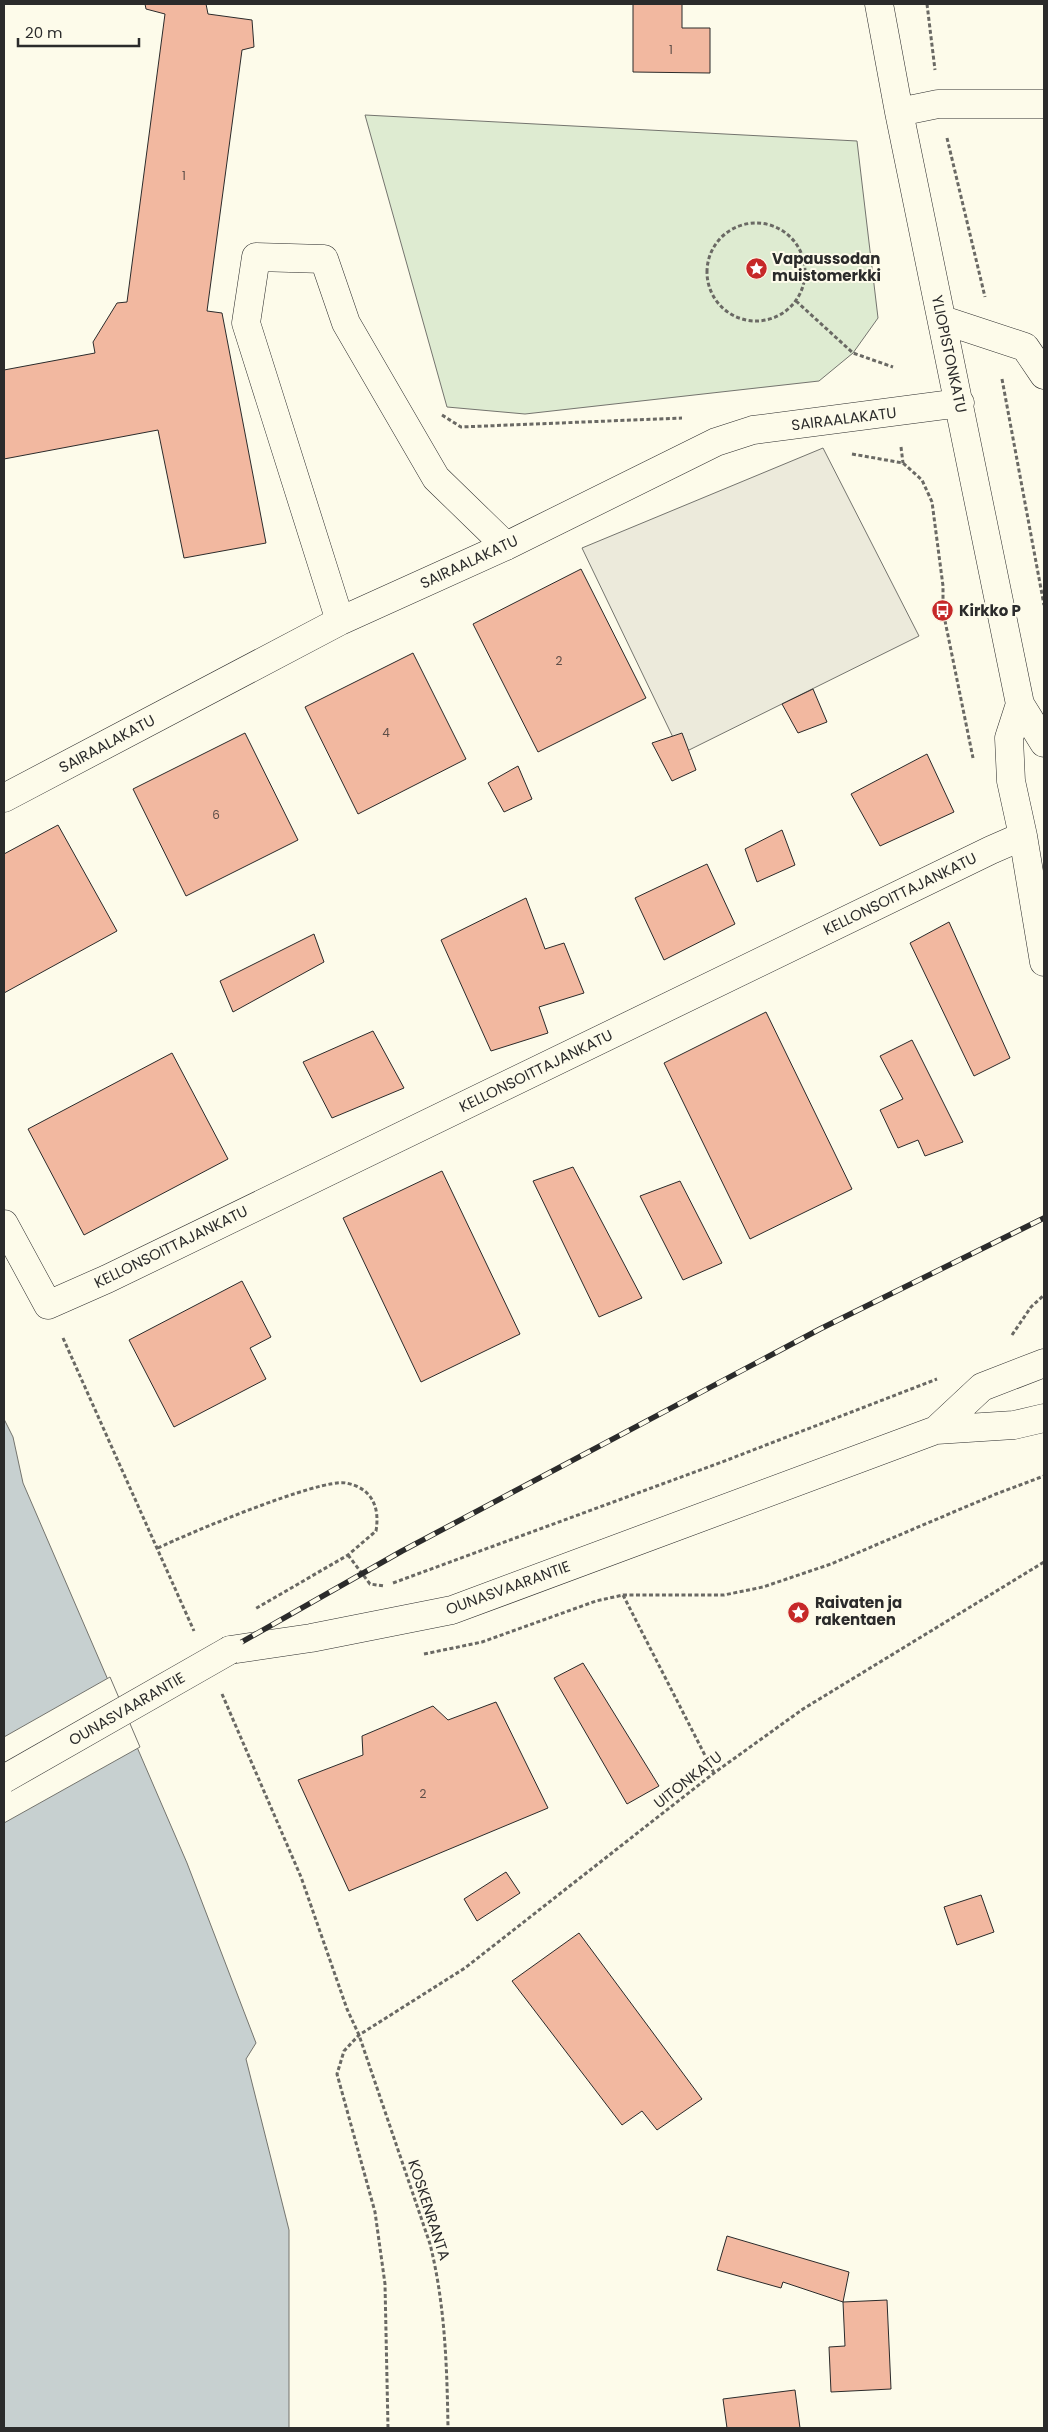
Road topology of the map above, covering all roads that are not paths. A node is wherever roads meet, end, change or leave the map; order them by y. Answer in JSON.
{"nodes":[{"id":1,"x":879,"y":4,"type":"edge"},
{"id":2,"x":1044,"y":104,"type":"edge"},
{"id":3,"x":899,"y":112,"type":"junction"},
{"id":4,"x":943,"y":320,"type":"junction"},
{"id":5,"x":1044,"y":375,"type":"edge"},
{"id":6,"x":960,"y":403,"type":"junction"},
{"id":7,"x":506,"y":546,"type":"junction"},
{"id":8,"x":340,"y":621,"type":"junction"},
{"id":9,"x":1020,"y":704,"type":"junction"},
{"id":10,"x":1044,"y":743,"type":"edge"},
{"id":11,"x":4,"y":798,"type":"edge"},
{"id":12,"x":1024,"y":836,"type":"junction"},
{"id":13,"x":1044,"y":962,"type":"edge"},
{"id":14,"x":4,"y":1224,"type":"edge"},
{"id":15,"x":1044,"y":1363,"type":"edge"},
{"id":16,"x":1044,"y":1418,"type":"edge"},
{"id":17,"x":936,"y":1430,"type":"junction"},
{"id":18,"x":4,"y":1779,"type":"edge"}],
"edges":[{"from":1,"to":3,"type":"street","name":"YLIOPISTONKATU"},
{"from":2,"to":3,"type":"street"},
{"from":3,"to":4,"type":"street","name":"YLIOPISTONKATU"},
{"from":4,"to":5,"type":"street"},
{"from":4,"to":6,"type":"street","name":"YLIOPISTONKATU"},
{"from":6,"to":7,"type":"street","name":"SAIRAALAKATU"},
{"from":6,"to":9,"type":"street","name":"YLIOPISTONKATU"},
{"from":7,"to":8,"type":"street","name":"SAIRAALAKATU"},
{"from":7,"to":8,"type":"street"},
{"from":8,"to":11,"type":"street","name":"SAIRAALAKATU"},
{"from":9,"to":10,"type":"street","name":"YLIOPISTONKATU"},
{"from":9,"to":12,"type":"street","name":"YLIOPISTONKATU"},
{"from":12,"to":13,"type":"street","name":"YLIOPISTONKATU"},
{"from":12,"to":14,"type":"street","name":"KELLONSOITTAJANKATU"},
{"from":15,"to":17,"type":"street","name":"OUNASVAARANTIE"},
{"from":16,"to":17,"type":"street","name":"OUNASVAARANTIE"},
{"from":17,"to":18,"type":"street","name":"OUNASVAARANTIE","bridge":true}]}
